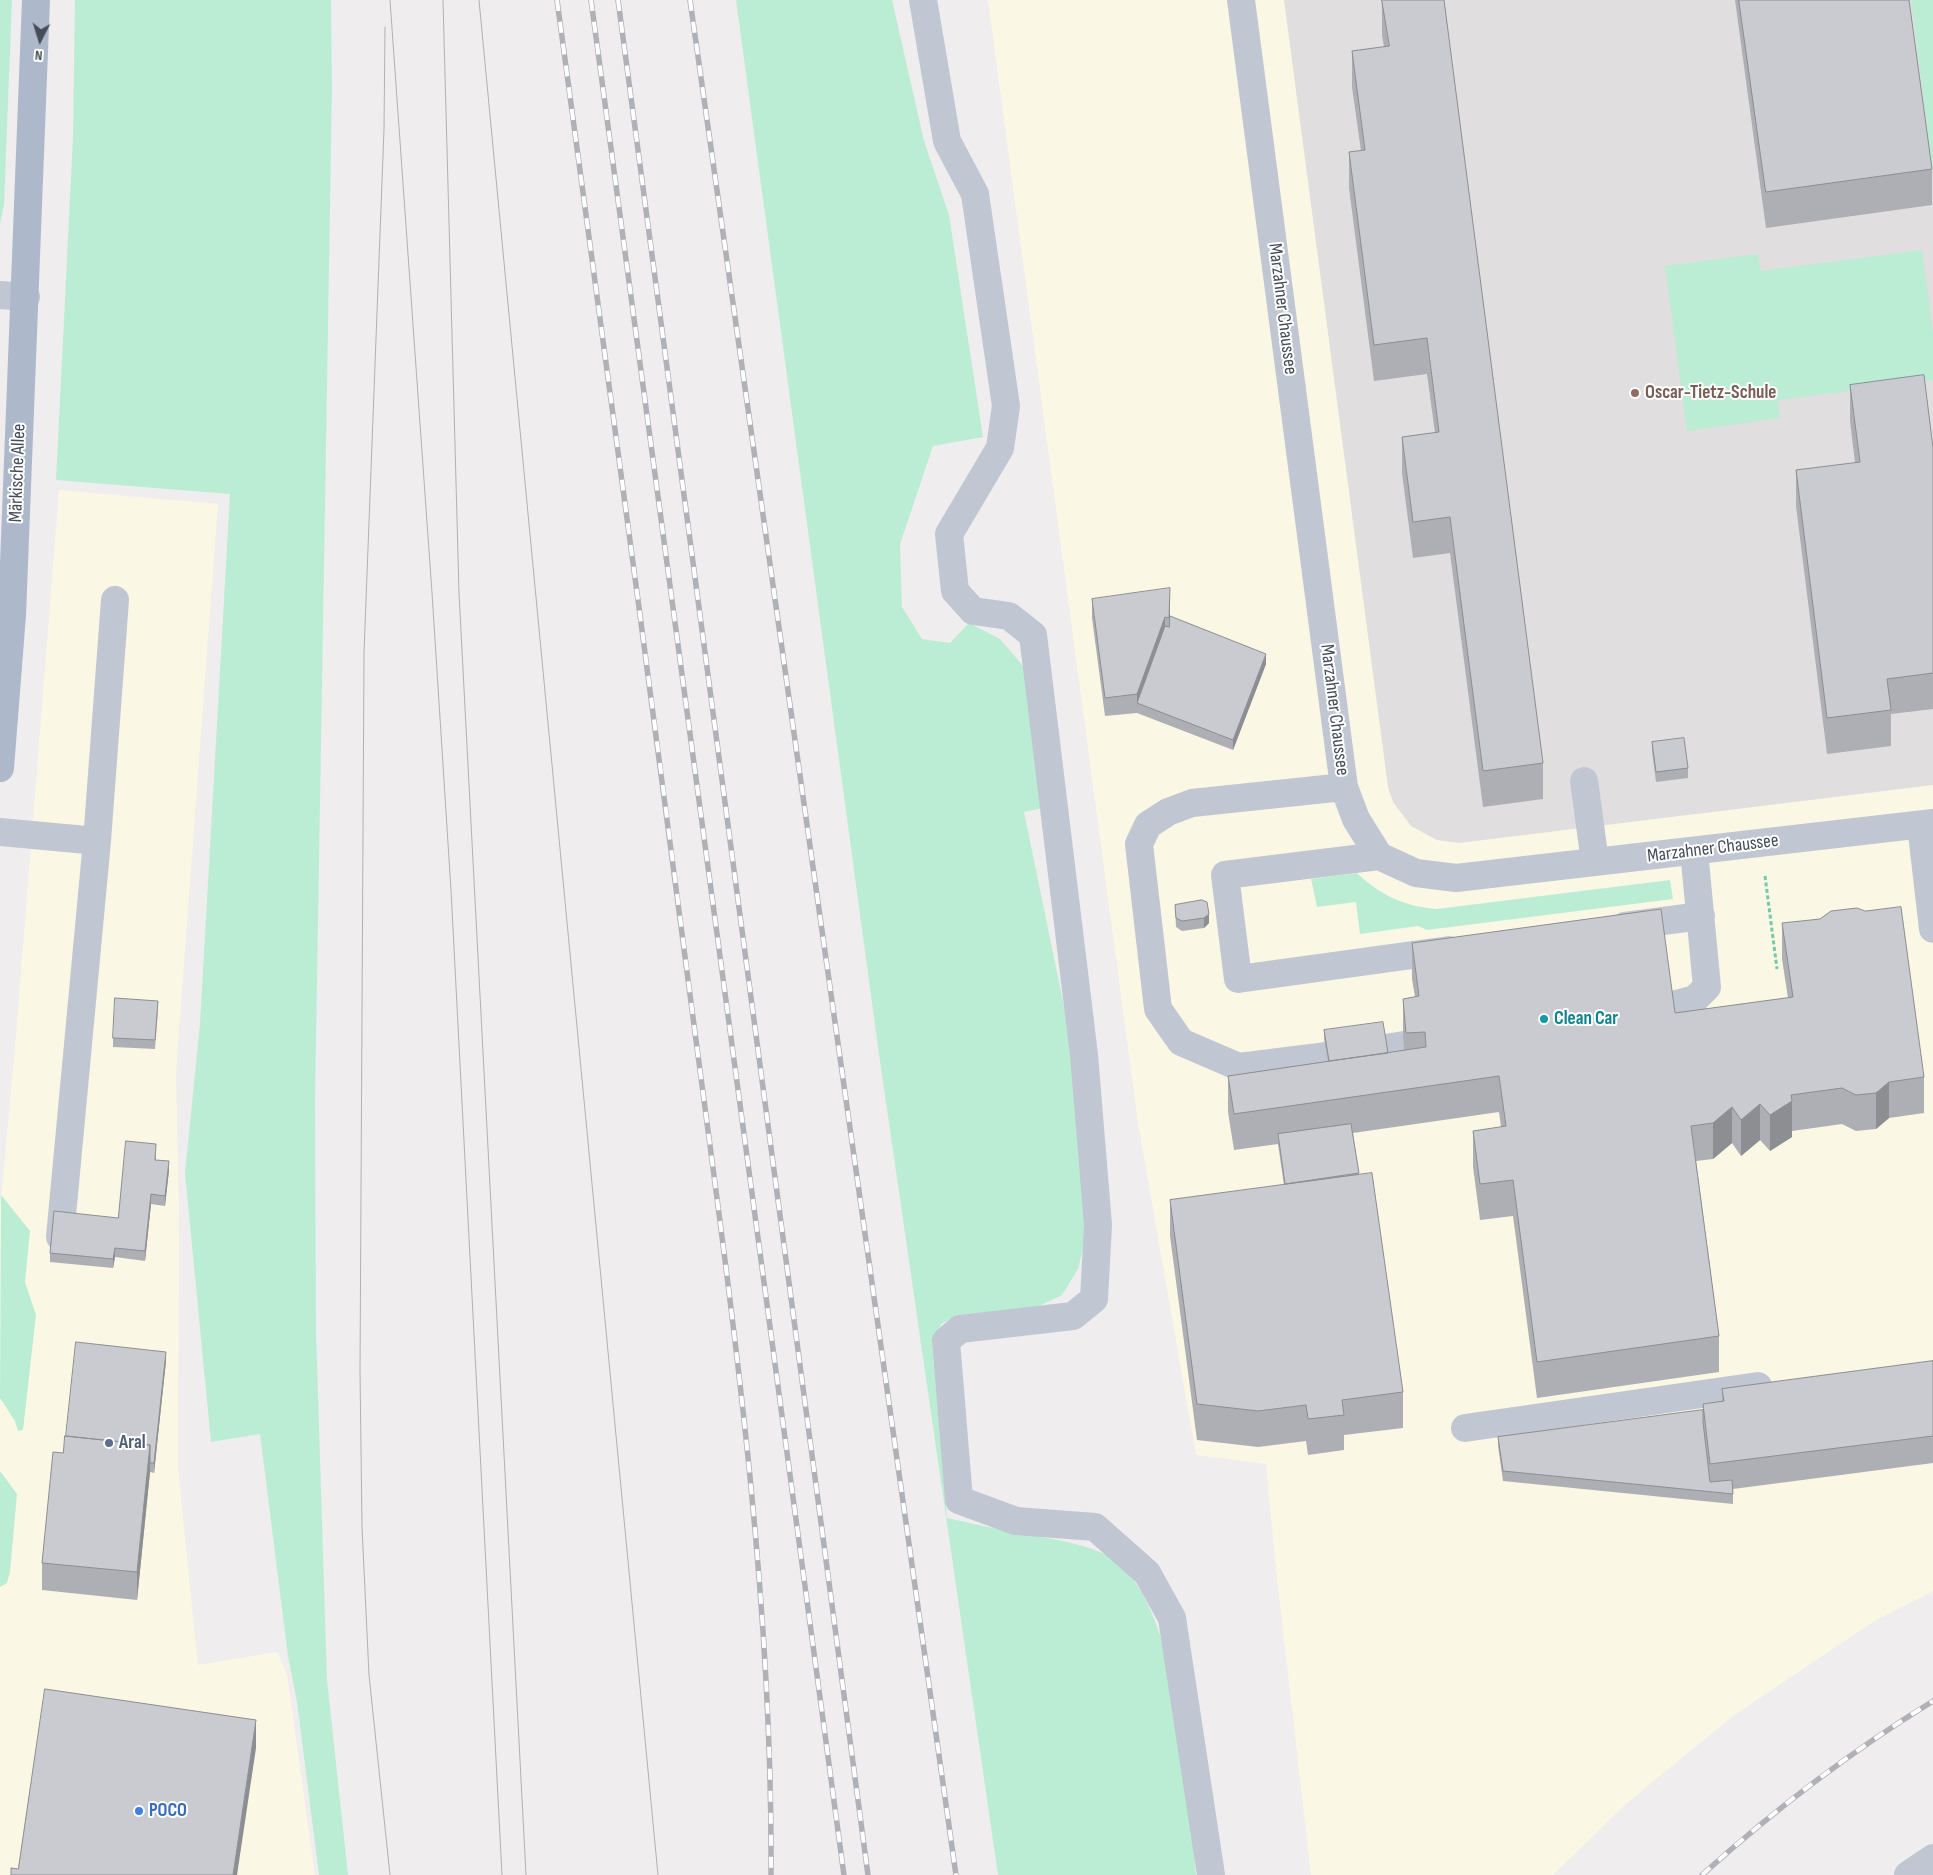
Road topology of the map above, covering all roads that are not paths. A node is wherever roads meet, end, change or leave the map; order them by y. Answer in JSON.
{"nodes":[{"id":1,"x":36,"y":0,"type":"edge"},
{"id":2,"x":923,"y":0,"type":"edge"},
{"id":3,"x":1241,"y":0,"type":"edge"},
{"id":4,"x":13,"y":296,"type":"edge"},
{"id":5,"x":115,"y":600,"type":"dead end"},
{"id":6,"x":0,"y":768,"type":"edge"},
{"id":7,"x":1584,"y":781,"type":"dead end"},
{"id":8,"x":1344,"y":787,"type":"junction"},
{"id":9,"x":1927,"y":824,"type":"edge"},
{"id":10,"x":0,"y":832,"type":"edge"},
{"id":11,"x":97,"y":841,"type":"junction"},
{"id":12,"x":1694,"y":851,"type":"junction"},
{"id":13,"x":1379,"y":856,"type":"junction"},
{"id":14,"x":1595,"y":862,"type":"junction"},
{"id":15,"x":1700,"y":916,"type":"junction"},
{"id":16,"x":1602,"y":929,"type":"edge"},
{"id":17,"x":1933,"y":929,"type":"edge"},
{"id":18,"x":1474,"y":946,"type":"edge"},
{"id":19,"x":1669,"y":1006,"type":"edge"},
{"id":20,"x":1327,"y":1056,"type":"edge"},
{"id":21,"x":60,"y":1237,"type":"edge"},
{"id":22,"x":1787,"y":1382,"type":"edge"},
{"id":23,"x":1465,"y":1428,"type":"dead end"},
{"id":24,"x":1933,"y":1858,"type":"edge"},
{"id":25,"x":1210,"y":1875,"type":"edge"},
{"id":26,"x":1908,"y":1875,"type":"edge"}],
"edges":[{"from":1,"to":4,"type":"main road","name":"Märkische Allee"},
{"from":2,"to":25,"type":"street"},
{"from":3,"to":8,"type":"street","name":"Marzahner Chaussee"},
{"from":4,"to":6,"type":"main road","name":"Märkische Allee"},
{"from":5,"to":11,"type":"street"},
{"from":7,"to":14,"type":"street"},
{"from":8,"to":13,"type":"street","name":"Marzahner Chaussee"},
{"from":8,"to":20,"type":"street"},
{"from":9,"to":12,"type":"street","name":"Marzahner Chaussee"},
{"from":9,"to":17,"type":"street"},
{"from":10,"to":11,"type":"street"},
{"from":11,"to":21,"type":"street"},
{"from":12,"to":14,"type":"street","name":"Marzahner Chaussee"},
{"from":12,"to":15,"type":"street"},
{"from":13,"to":14,"type":"street","name":"Marzahner Chaussee"},
{"from":13,"to":18,"type":"street"},
{"from":15,"to":16,"type":"street"},
{"from":15,"to":19,"type":"street"},
{"from":22,"to":23,"type":"street"},
{"from":24,"to":26,"type":"street"}]}
